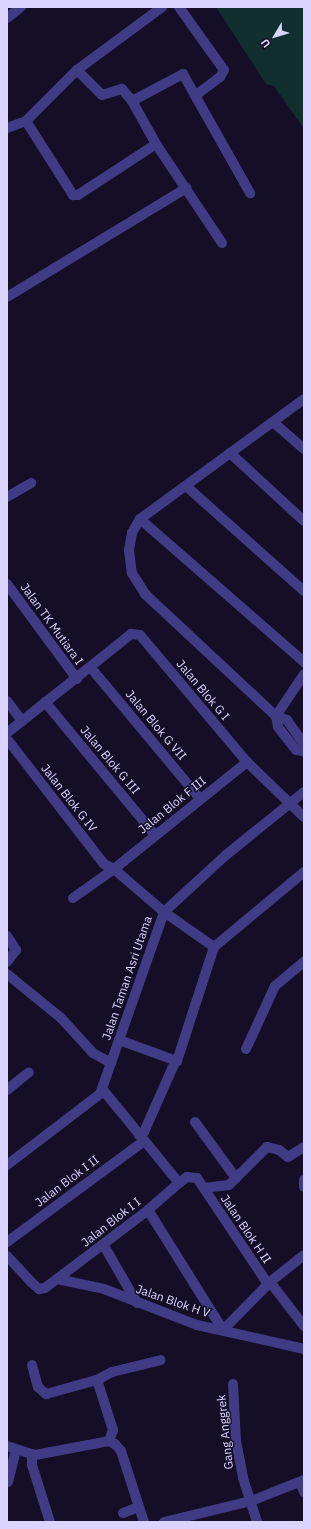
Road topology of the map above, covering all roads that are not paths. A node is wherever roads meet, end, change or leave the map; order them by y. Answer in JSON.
{"nodes":[{"id":1,"x":21,"y":7,"type":"edge"},
{"id":2,"x":162,"y":7,"type":"edge"},
{"id":3,"x":179,"y":7,"type":"edge"},
{"id":4,"x":7,"y":18,"type":"edge"},
{"id":5,"x":77,"y":70,"type":"junction"},
{"id":6,"x":196,"y":95,"type":"junction"},
{"id":7,"x":132,"y":101,"type":"junction"},
{"id":8,"x":26,"y":121,"type":"junction"},
{"id":9,"x":7,"y":128,"type":"edge"},
{"id":10,"x":156,"y":144,"type":"junction"},
{"id":11,"x":186,"y":188,"type":"junction"},
{"id":12,"x":250,"y":193,"type":"dead end"},
{"id":13,"x":222,"y":243,"type":"dead end"},
{"id":14,"x":7,"y":297,"type":"edge"},
{"id":15,"x":304,"y":399,"type":"edge"},
{"id":16,"x":273,"y":422,"type":"junction"},
{"id":17,"x":304,"y":449,"type":"edge"},
{"id":18,"x":230,"y":453,"type":"junction"},
{"id":19,"x":31,"y":483,"type":"dead end"},
{"id":20,"x":186,"y":486,"type":"junction"},
{"id":21,"x":7,"y":497,"type":"edge"},
{"id":22,"x":140,"y":519,"type":"junction"},
{"id":23,"x":304,"y":521,"type":"edge"},
{"id":24,"x":7,"y":584,"type":"edge"},
{"id":25,"x":304,"y":592,"type":"edge"},
{"id":26,"x":304,"y":662,"type":"edge"},
{"id":27,"x":91,"y":668,"type":"junction"},
{"id":28,"x":304,"y":674,"type":"edge"},
{"id":29,"x":77,"y":679,"type":"junction"},
{"id":30,"x":7,"y":701,"type":"edge"},
{"id":31,"x":45,"y":702,"type":"junction"},
{"id":32,"x":276,"y":716,"type":"junction"},
{"id":33,"x":22,"y":721,"type":"junction"},
{"id":34,"x":7,"y":733,"type":"edge"},
{"id":35,"x":7,"y":739,"type":"edge"},
{"id":36,"x":304,"y":752,"type":"edge"},
{"id":37,"x":247,"y":762,"type":"junction"},
{"id":38,"x":297,"y":798,"type":"edge"},
{"id":39,"x":200,"y":799,"type":"junction"},
{"id":40,"x":304,"y":817,"type":"edge"},
{"id":41,"x":155,"y":835,"type":"junction"},
{"id":42,"x":114,"y":869,"type":"junction"},
{"id":43,"x":304,"y":872,"type":"edge"},
{"id":44,"x":73,"y":898,"type":"dead end"},
{"id":45,"x":164,"y":912,"type":"junction"},
{"id":46,"x":7,"y":936,"type":"edge"},
{"id":47,"x":214,"y":947,"type":"junction"},
{"id":48,"x":7,"y":962,"type":"edge"},
{"id":49,"x":304,"y":962,"type":"edge"},
{"id":50,"x":7,"y":974,"type":"edge"},
{"id":51,"x":119,"y":1040,"type":"junction"},
{"id":52,"x":246,"y":1049,"type":"dead end"},
{"id":53,"x":177,"y":1061,"type":"junction"},
{"id":54,"x":111,"y":1063,"type":"junction"},
{"id":55,"x":29,"y":1072,"type":"dead end"},
{"id":56,"x":7,"y":1090,"type":"edge"},
{"id":57,"x":102,"y":1090,"type":"junction"},
{"id":58,"x":195,"y":1122,"type":"dead end"},
{"id":59,"x":142,"y":1138,"type":"junction"},
{"id":60,"x":304,"y":1147,"type":"edge"},
{"id":61,"x":7,"y":1165,"type":"edge"},
{"id":62,"x":236,"y":1178,"type":"junction"},
{"id":63,"x":304,"y":1180,"type":"edge"},
{"id":64,"x":179,"y":1183,"type":"junction"},
{"id":65,"x":304,"y":1187,"type":"edge"},
{"id":66,"x":204,"y":1188,"type":"junction"},
{"id":67,"x":148,"y":1210,"type":"junction"},
{"id":68,"x":7,"y":1242,"type":"edge"},
{"id":69,"x":103,"y":1244,"type":"junction"},
{"id":70,"x":304,"y":1255,"type":"edge"},
{"id":71,"x":7,"y":1256,"type":"edge"},
{"id":72,"x":58,"y":1279,"type":"junction"},
{"id":73,"x":269,"y":1283,"type":"junction"},
{"id":74,"x":137,"y":1303,"type":"junction"},
{"id":75,"x":303,"y":1322,"type":"edge"},
{"id":76,"x":223,"y":1330,"type":"junction"},
{"id":77,"x":304,"y":1349,"type":"edge"},
{"id":78,"x":161,"y":1360,"type":"dead end"},
{"id":79,"x":32,"y":1365,"type":"dead end"},
{"id":80,"x":97,"y":1380,"type":"junction"},
{"id":81,"x":232,"y":1384,"type":"dead end"},
{"id":82,"x":109,"y":1441,"type":"junction"},
{"id":83,"x":12,"y":1448,"type":"edge"},
{"id":84,"x":32,"y":1454,"type":"junction"},
{"id":85,"x":302,"y":1481,"type":"edge"},
{"id":86,"x":8,"y":1482,"type":"dead end"},
{"id":87,"x":304,"y":1492,"type":"edge"},
{"id":88,"x":251,"y":1501,"type":"junction"},
{"id":89,"x":139,"y":1507,"type":"junction"},
{"id":90,"x":123,"y":1513,"type":"dead end"},
{"id":91,"x":50,"y":1522,"type":"edge"},
{"id":92,"x":144,"y":1522,"type":"edge"},
{"id":93,"x":164,"y":1522,"type":"edge"},
{"id":94,"x":257,"y":1522,"type":"edge"}],
"edges":[{"from":1,"to":4,"type":"street"},
{"from":2,"to":5,"type":"street"},
{"from":3,"to":6,"type":"street"},
{"from":5,"to":7,"type":"street"},
{"from":5,"to":8,"type":"street"},
{"from":6,"to":7,"type":"street"},
{"from":6,"to":12,"type":"street"},
{"from":7,"to":10,"type":"street"},
{"from":8,"to":9,"type":"street"},
{"from":8,"to":10,"type":"street"},
{"from":10,"to":11,"type":"street"},
{"from":11,"to":13,"type":"street"},
{"from":11,"to":14,"type":"street"},
{"from":15,"to":16,"type":"street"},
{"from":16,"to":17,"type":"street"},
{"from":16,"to":18,"type":"street"},
{"from":18,"to":20,"type":"street"},
{"from":18,"to":23,"type":"street"},
{"from":19,"to":21,"type":"street"},
{"from":20,"to":22,"type":"street"},
{"from":20,"to":25,"type":"street"},
{"from":22,"to":26,"type":"street"},
{"from":22,"to":32,"type":"street"},
{"from":24,"to":29,"type":"street","name":"Jalan TK Mutiara I"},
{"from":27,"to":29,"type":"street"},
{"from":27,"to":37,"type":"street","name":"Jalan Blok G I"},
{"from":27,"to":39,"type":"street","name":"Jalan Blok G VII"},
{"from":28,"to":32,"type":"street"},
{"from":29,"to":31,"type":"street"},
{"from":30,"to":33,"type":"street"},
{"from":31,"to":33,"type":"street"},
{"from":31,"to":41,"type":"street","name":"Jalan Blok G III"},
{"from":32,"to":36,"type":"street"},
{"from":33,"to":34,"type":"street"},
{"from":35,"to":42,"type":"street","name":"Jalan Blok G IV"},
{"from":37,"to":38,"type":"street","name":"Jalan Blok G I"},
{"from":37,"to":39,"type":"street","name":"Jalan Blok F III"},
{"from":38,"to":40,"type":"street","name":"Jalan Blok G I"},
{"from":38,"to":45,"type":"street","name":"Jalan Taman Asri Utama"},
{"from":39,"to":41,"type":"street","name":"Jalan Blok F III"},
{"from":41,"to":42,"type":"street","name":"Jalan Blok F III"},
{"from":42,"to":44,"type":"street","name":"Jalan Blok F III"},
{"from":42,"to":45,"type":"street","name":"Jalan Blok G IV"},
{"from":43,"to":47,"type":"street"},
{"from":45,"to":47,"type":"street"},
{"from":45,"to":51,"type":"street","name":"Jalan Taman Asri Utama"},
{"from":46,"to":48,"type":"street"},
{"from":47,"to":53,"type":"street","name":"Jalan Blok I II"},
{"from":49,"to":52,"type":"street"},
{"from":50,"to":54,"type":"street"},
{"from":51,"to":53,"type":"street"},
{"from":51,"to":54,"type":"street","name":"Jalan Taman Asri Utama"},
{"from":53,"to":59,"type":"street","name":"Jalan Blok I II"},
{"from":54,"to":57,"type":"street","name":"Jalan Taman Asri Utama"},
{"from":55,"to":56,"type":"street"},
{"from":57,"to":59,"type":"street"},
{"from":57,"to":61,"type":"street","name":"Jalan Taman Asri Utama"},
{"from":58,"to":62,"type":"street"},
{"from":59,"to":64,"type":"street"},
{"from":59,"to":68,"type":"street","name":"Jalan Blok I II"},
{"from":60,"to":62,"type":"street"},
{"from":62,"to":66,"type":"street"},
{"from":63,"to":65,"type":"street"},
{"from":64,"to":66,"type":"street","name":"Jalan Blok H II"},
{"from":64,"to":67,"type":"street","name":"Jalan Blok I I"},
{"from":66,"to":73,"type":"street","name":"Jalan Blok H II"},
{"from":67,"to":69,"type":"street","name":"Jalan Blok I I"},
{"from":67,"to":76,"type":"street"},
{"from":69,"to":72,"type":"street","name":"Jalan Blok I I"},
{"from":69,"to":74,"type":"street"},
{"from":70,"to":73,"type":"street"},
{"from":71,"to":72,"type":"street","name":"Jalan Blok I I"},
{"from":72,"to":74,"type":"street","name":"Jalan Blok H V"},
{"from":73,"to":75,"type":"street","name":"Jalan Blok H II"},
{"from":73,"to":76,"type":"street"},
{"from":74,"to":76,"type":"street","name":"Jalan Blok H V"},
{"from":76,"to":77,"type":"street","name":"Jalan Blok H V"},
{"from":78,"to":80,"type":"street"},
{"from":79,"to":80,"type":"street"},
{"from":80,"to":82,"type":"street"},
{"from":81,"to":88,"type":"street","name":"Gang Anggrek"},
{"from":82,"to":84,"type":"street"},
{"from":82,"to":89,"type":"street"},
{"from":83,"to":84,"type":"street"},
{"from":83,"to":86,"type":"street"},
{"from":84,"to":91,"type":"street"},
{"from":85,"to":87,"type":"street"},
{"from":85,"to":88,"type":"street"},
{"from":88,"to":93,"type":"street"},
{"from":88,"to":94,"type":"street","name":"Gang Anggrek"},
{"from":89,"to":90,"type":"street"},
{"from":89,"to":92,"type":"street"}]}
